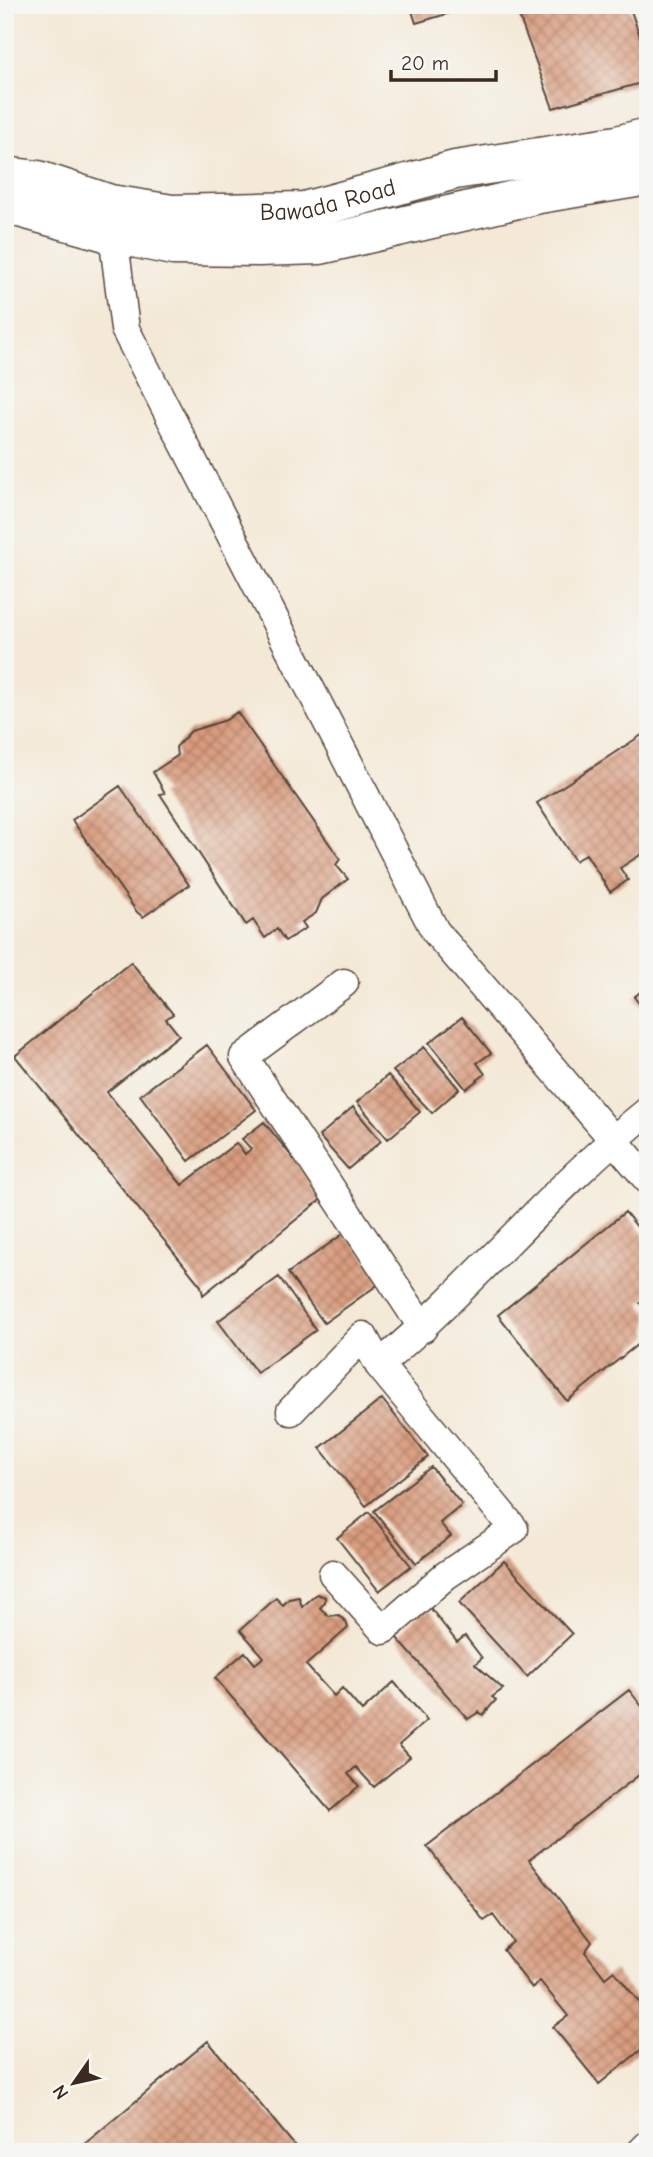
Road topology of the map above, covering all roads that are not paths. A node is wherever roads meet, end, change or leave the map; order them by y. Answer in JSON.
{"nodes":[{"id":1,"x":648,"y":137,"type":"edge"},
{"id":2,"x":5,"y":176,"type":"edge"},
{"id":3,"x":648,"y":176,"type":"edge"},
{"id":4,"x":5,"y":204,"type":"edge"},
{"id":5,"x":111,"y":219,"type":"junction"},
{"id":6,"x":344,"y":983,"type":"dead end"},
{"id":7,"x":648,"y":1111,"type":"edge"},
{"id":8,"x":612,"y":1139,"type":"junction"},
{"id":9,"x":648,"y":1181,"type":"edge"},
{"id":10,"x":423,"y":1328,"type":"junction"},
{"id":11,"x":379,"y":1365,"type":"junction"},
{"id":12,"x":291,"y":1411,"type":"dead end"},
{"id":13,"x":333,"y":1574,"type":"dead end"},
{"id":14,"x":648,"y":2146,"type":"edge"},
{"id":15,"x":641,"y":2152,"type":"edge"}],
"edges":[{"from":1,"to":5,"type":"main road","name":"Bawada Road"},
{"from":2,"to":5,"type":"main road","name":"Bawada Road"},
{"from":3,"to":5,"type":"main road"},
{"from":4,"to":5,"type":"main road"},
{"from":5,"to":8,"type":"street"},
{"from":6,"to":10,"type":"street"},
{"from":7,"to":8,"type":"street"},
{"from":8,"to":9,"type":"street"},
{"from":8,"to":10,"type":"street"},
{"from":10,"to":11,"type":"street"},
{"from":11,"to":12,"type":"street"},
{"from":11,"to":13,"type":"street"},
{"from":14,"to":15,"type":"street"}]}
